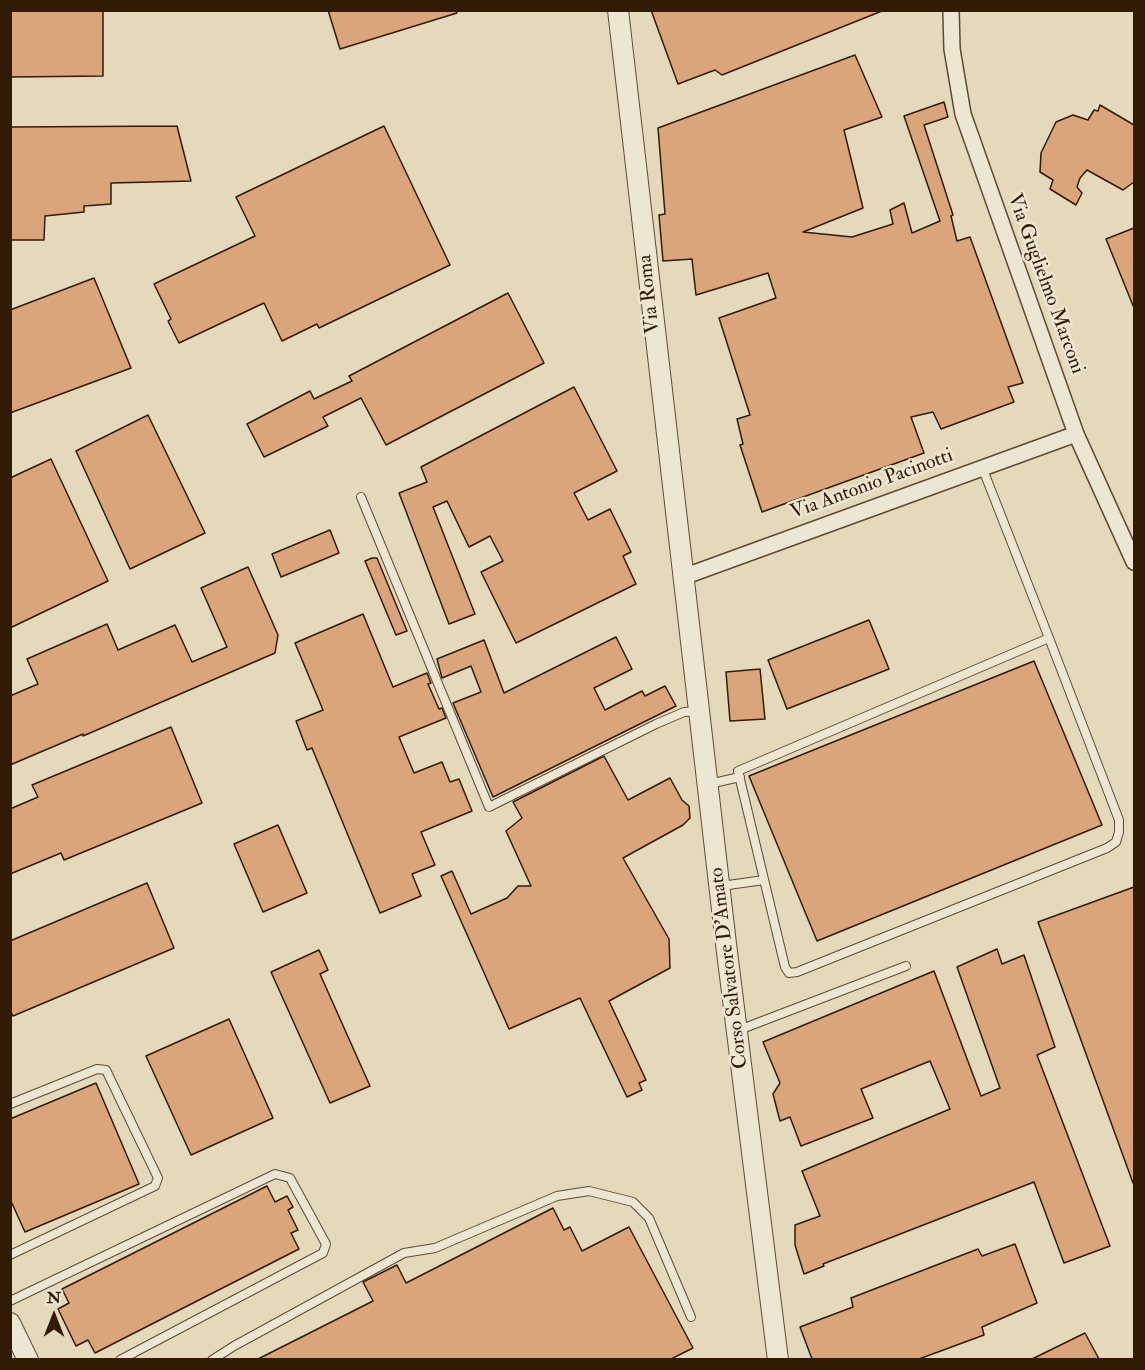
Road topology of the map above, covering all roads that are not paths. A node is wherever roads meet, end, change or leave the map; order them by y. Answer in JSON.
{"nodes":[{"id":1,"x":618,"y":10,"type":"edge"},
{"id":2,"x":951,"y":10,"type":"edge"},
{"id":3,"x":1076,"y":434,"type":"junction"},
{"id":4,"x":982,"y":467,"type":"junction"},
{"id":5,"x":361,"y":497,"type":"dead end"},
{"id":6,"x":1134,"y":562,"type":"edge"},
{"id":7,"x":683,"y":577,"type":"junction"},
{"id":8,"x":1048,"y":638,"type":"junction"},
{"id":9,"x":699,"y":711,"type":"junction"},
{"id":10,"x":740,"y":777,"type":"junction"},
{"id":11,"x":708,"y":784,"type":"junction"},
{"id":12,"x":764,"y":880,"type":"junction"},
{"id":13,"x":720,"y":886,"type":"junction"},
{"id":14,"x":906,"y":966,"type":"dead end"},
{"id":15,"x":737,"y":1031,"type":"junction"},
{"id":16,"x":10,"y":1104,"type":"edge"},
{"id":17,"x":10,"y":1255,"type":"edge"},
{"id":18,"x":10,"y":1301,"type":"edge"},
{"id":19,"x":691,"y":1317,"type":"dead end"},
{"id":20,"x":10,"y":1323,"type":"edge"},
{"id":21,"x":28,"y":1359,"type":"edge"},
{"id":22,"x":120,"y":1359,"type":"edge"},
{"id":23,"x":212,"y":1359,"type":"edge"},
{"id":24,"x":778,"y":1359,"type":"edge"}],
"edges":[{"from":1,"to":7,"type":"street","name":"Via Roma"},
{"from":2,"to":3,"type":"street","name":"Via Guglielmo Marconi"},
{"from":3,"to":4,"type":"street","name":"Via Antonio Pacinotti"},
{"from":3,"to":6,"type":"street","name":"Via Guglielmo Marconi"},
{"from":4,"to":7,"type":"street","name":"Via Antonio Pacinotti"},
{"from":4,"to":8,"type":"lane"},
{"from":5,"to":9,"type":"lane"},
{"from":7,"to":9,"type":"street","name":"Corso Salvatore D'Amato"},
{"from":8,"to":10,"type":"lane"},
{"from":8,"to":12,"type":"lane"},
{"from":9,"to":11,"type":"street","name":"Corso Salvatore D'Amato"},
{"from":10,"to":11,"type":"lane"},
{"from":10,"to":12,"type":"lane"},
{"from":11,"to":13,"type":"street","name":"Corso Salvatore D'Amato"},
{"from":12,"to":13,"type":"lane"},
{"from":13,"to":15,"type":"street","name":"Corso Salvatore D'Amato"},
{"from":14,"to":15,"type":"lane"},
{"from":15,"to":24,"type":"street","name":"Corso Salvatore D'Amato"},
{"from":16,"to":17,"type":"lane"},
{"from":18,"to":22,"type":"lane"},
{"from":19,"to":23,"type":"lane"},
{"from":20,"to":21,"type":"street"}]}
